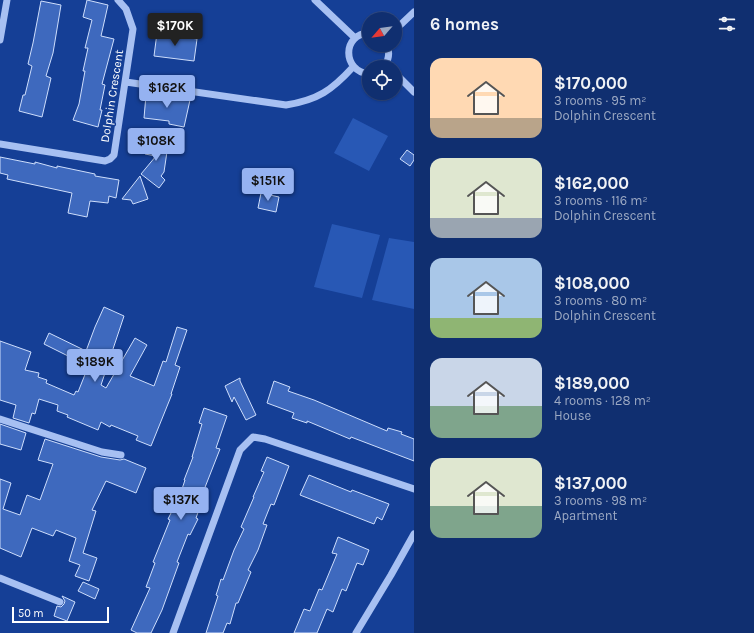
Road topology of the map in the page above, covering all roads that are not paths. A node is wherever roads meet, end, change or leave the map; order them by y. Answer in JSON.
{"nodes":[{"id":1,"x":7,"y":0,"type":"edge"},
{"id":2,"x":118,"y":0,"type":"edge"},
{"id":3,"x":314,"y":0,"type":"edge"},
{"id":4,"x":414,"y":12,"type":"edge"},
{"id":5,"x":402,"y":23,"type":"edge"},
{"id":6,"x":362,"y":34,"type":"edge"},
{"id":7,"x":355,"y":38,"type":"junction"},
{"id":8,"x":0,"y":40,"type":"edge"},
{"id":9,"x":353,"y":67,"type":"junction"},
{"id":10,"x":362,"y":72,"type":"edge"},
{"id":11,"x":402,"y":80,"type":"edge"},
{"id":12,"x":126,"y":82,"type":"junction"},
{"id":13,"x":414,"y":92,"type":"edge"},
{"id":14,"x":0,"y":144,"type":"edge"},
{"id":15,"x":0,"y":419,"type":"edge"},
{"id":16,"x":121,"y":455,"type":"dead end"},
{"id":17,"x":414,"y":489,"type":"edge"},
{"id":18,"x":414,"y":534,"type":"edge"},
{"id":19,"x":0,"y":578,"type":"edge"},
{"id":20,"x":60,"y":602,"type":"dead end"},
{"id":21,"x":174,"y":633,"type":"edge"},
{"id":22,"x":356,"y":633,"type":"edge"}],
"edges":[{"from":1,"to":8,"type":"street"},
{"from":2,"to":12,"type":"street","name":"Dolphin Crescent"},
{"from":3,"to":7,"type":"street"},
{"from":4,"to":5,"type":"street"},
{"from":6,"to":7,"type":"street"},
{"from":7,"to":9,"type":"street"},
{"from":9,"to":10,"type":"street"},
{"from":9,"to":12,"type":"street"},
{"from":11,"to":13,"type":"street"},
{"from":12,"to":14,"type":"street","name":"Dolphin Crescent"},
{"from":15,"to":16,"type":"street"},
{"from":17,"to":21,"type":"street"},
{"from":18,"to":22,"type":"street"},
{"from":19,"to":20,"type":"street"}]}
